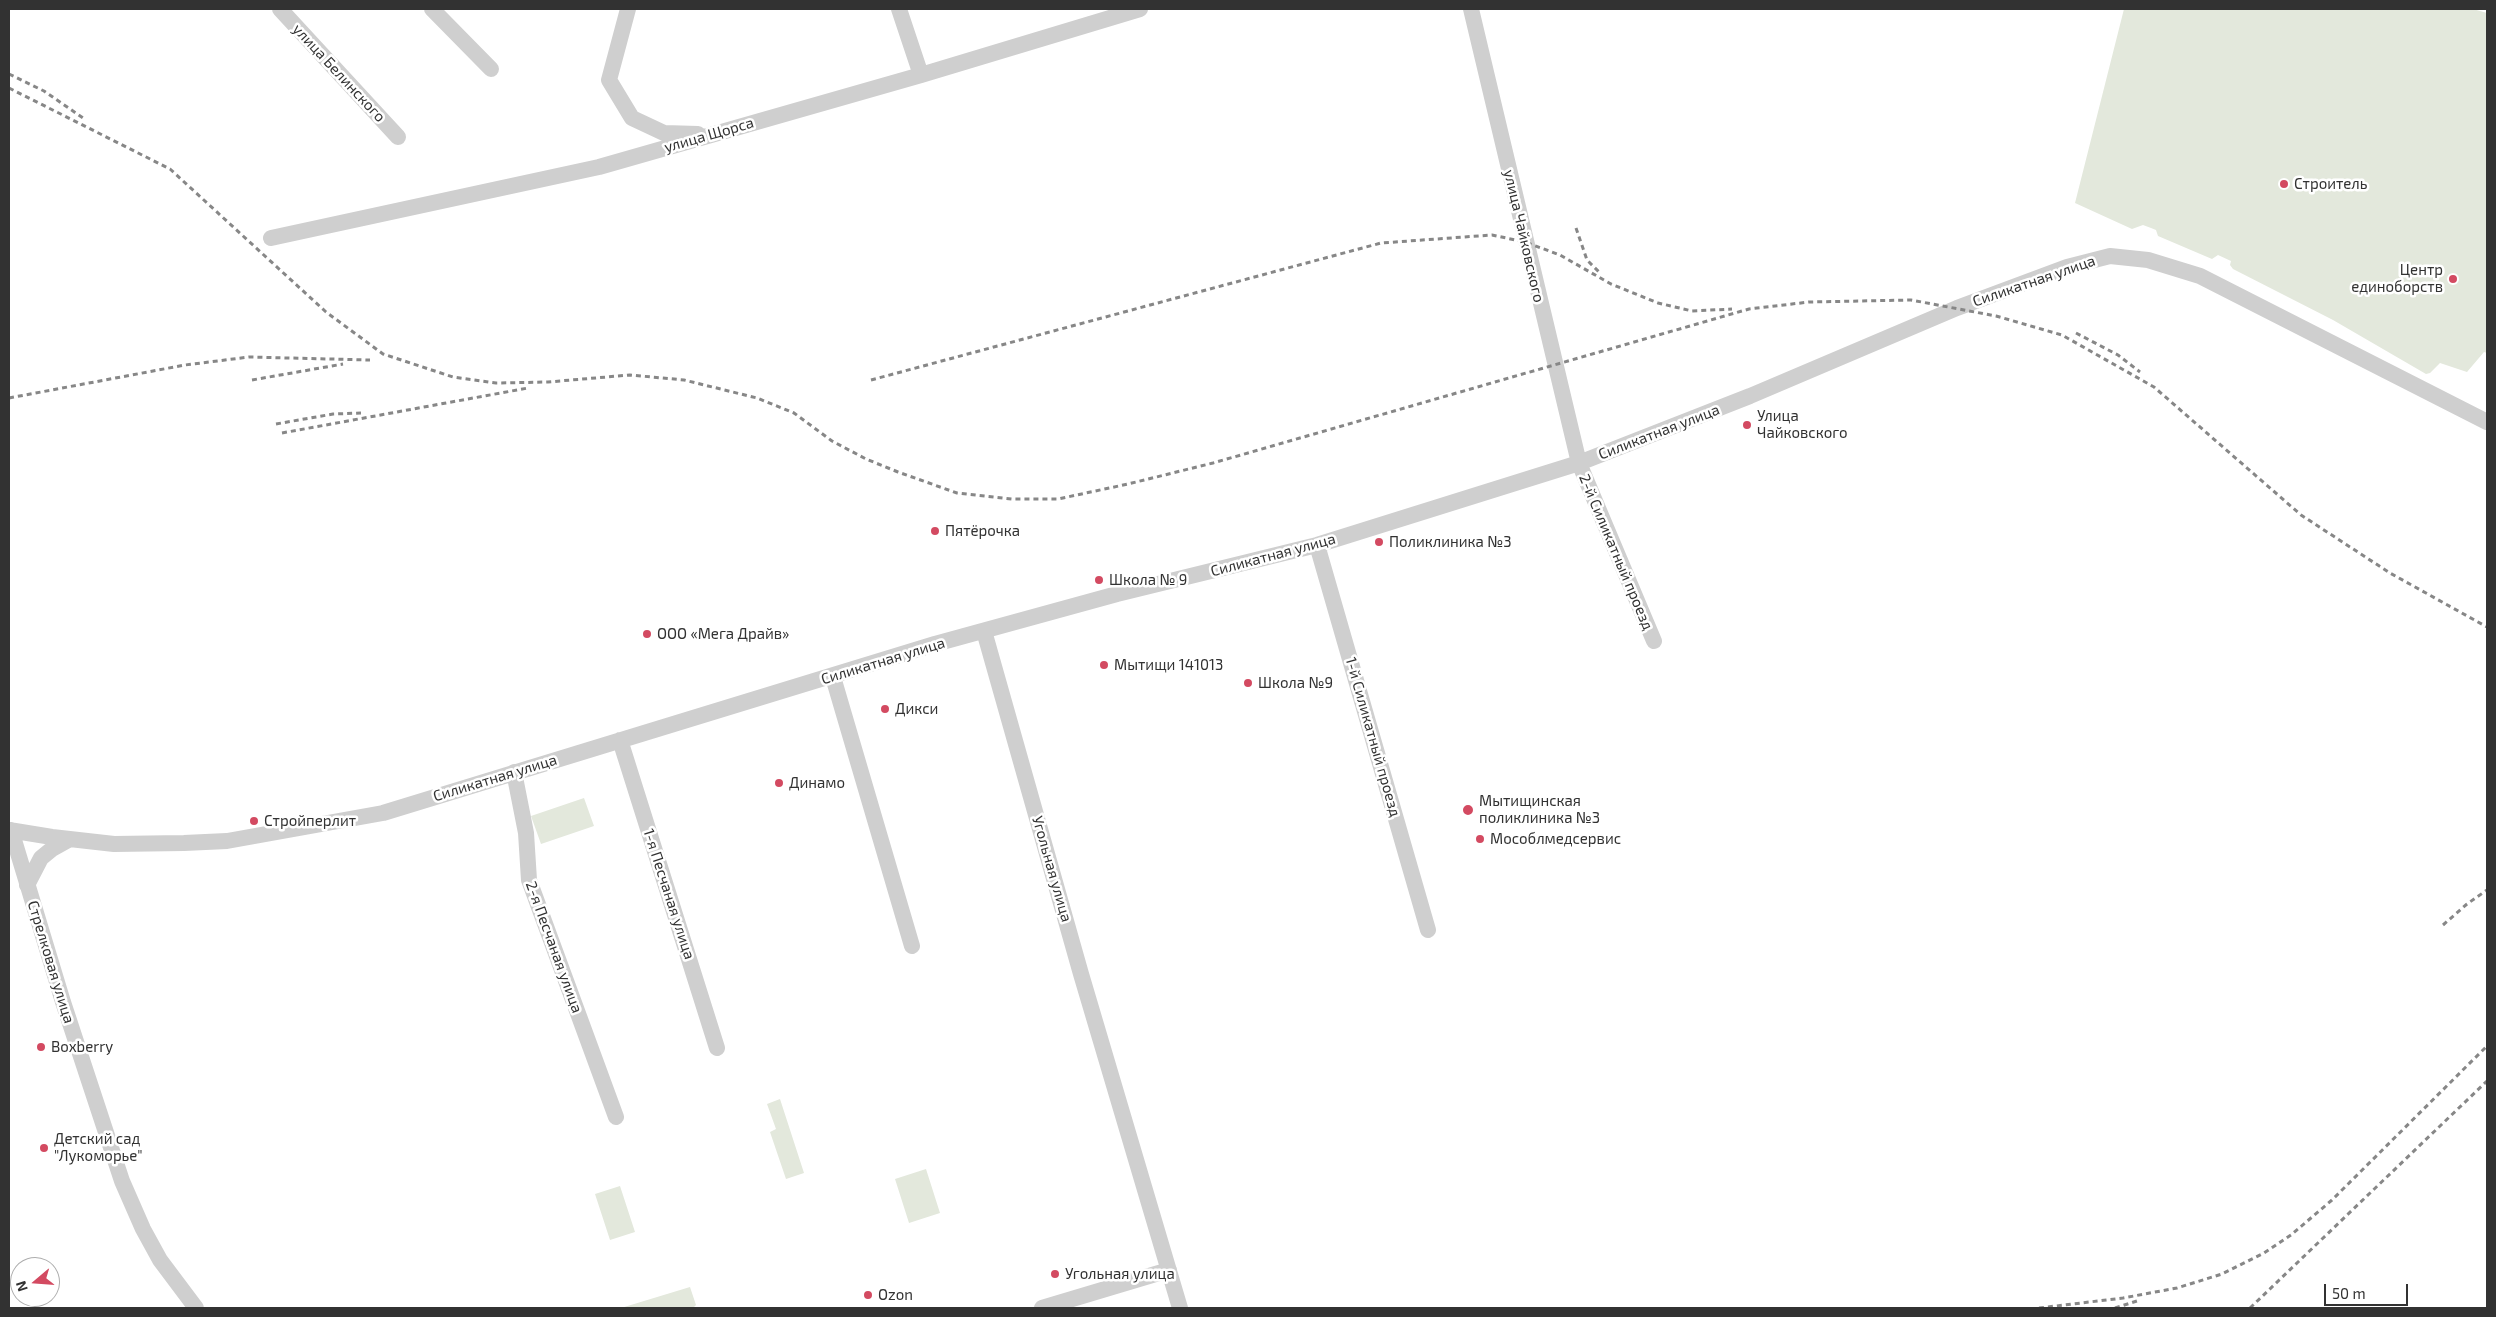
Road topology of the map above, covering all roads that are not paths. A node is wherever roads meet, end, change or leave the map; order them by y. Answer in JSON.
{"nodes":[{"id":1,"x":280,"y":9,"type":"edge"},
{"id":2,"x":432,"y":9,"type":"edge"},
{"id":3,"x":628,"y":9,"type":"edge"},
{"id":4,"x":899,"y":9,"type":"edge"},
{"id":5,"x":1139,"y":9,"type":"edge"},
{"id":6,"x":1471,"y":9,"type":"edge"},
{"id":7,"x":491,"y":69,"type":"dead end"},
{"id":8,"x":921,"y":75,"type":"junction"},
{"id":9,"x":713,"y":134,"type":"junction"},
{"id":10,"x":398,"y":137,"type":"dead end"},
{"id":11,"x":271,"y":238,"type":"dead end"},
{"id":12,"x":2487,"y":422,"type":"edge"},
{"id":13,"x":1579,"y":463,"type":"junction"},
{"id":14,"x":1317,"y":545,"type":"junction"},
{"id":15,"x":984,"y":631,"type":"junction"},
{"id":16,"x":1654,"y":641,"type":"dead end"},
{"id":17,"x":833,"y":677,"type":"junction"},
{"id":18,"x":620,"y":740,"type":"junction"},
{"id":19,"x":514,"y":772,"type":"junction"},
{"id":20,"x":10,"y":830,"type":"edge"},
{"id":21,"x":70,"y":839,"type":"junction"},
{"id":22,"x":9,"y":855,"type":"edge"},
{"id":23,"x":26,"y":881,"type":"junction"},
{"id":24,"x":1428,"y":930,"type":"dead end"},
{"id":25,"x":912,"y":946,"type":"dead end"},
{"id":26,"x":717,"y":1048,"type":"dead end"},
{"id":27,"x":616,"y":1117,"type":"dead end"},
{"id":28,"x":1169,"y":1270,"type":"junction"},
{"id":29,"x":196,"y":1308,"type":"edge"},
{"id":30,"x":1042,"y":1308,"type":"edge"},
{"id":31,"x":1180,"y":1308,"type":"edge"}],
"edges":[{"from":1,"to":10,"type":"street","name":"улица Белинского"},
{"from":2,"to":7,"type":"street"},
{"from":3,"to":9,"type":"street"},
{"from":4,"to":8,"type":"street"},
{"from":5,"to":8,"type":"street","name":"улица Щорса"},
{"from":6,"to":13,"type":"street","name":"улица Чайковского"},
{"from":8,"to":9,"type":"street","name":"улица Щорса"},
{"from":9,"to":11,"type":"street","name":"улица Щорса"},
{"from":12,"to":13,"type":"street","name":"Силикатная улица"},
{"from":13,"to":14,"type":"street","name":"Силикатная улица"},
{"from":13,"to":16,"type":"street","name":"2-й Силикатный проезд"},
{"from":14,"to":15,"type":"street","name":"Силикатная улица"},
{"from":14,"to":24,"type":"street","name":"1-й Силикатный проезд"},
{"from":15,"to":17,"type":"street","name":"Силикатная улица"},
{"from":15,"to":28,"type":"street","name":"Угольная улица"},
{"from":17,"to":18,"type":"street","name":"Силикатная улица"},
{"from":17,"to":25,"type":"street"},
{"from":18,"to":19,"type":"street","name":"Силикатная улица"},
{"from":18,"to":26,"type":"street","name":"1-я Песчаная улица"},
{"from":19,"to":21,"type":"street","name":"Силикатная улица"},
{"from":19,"to":27,"type":"street","name":"2-я Песчаная улица"},
{"from":20,"to":21,"type":"street","name":"Силикатная улица"},
{"from":20,"to":23,"type":"street","name":"Стрелковая улица"},
{"from":21,"to":23,"type":"street"},
{"from":22,"to":23,"type":"street"},
{"from":23,"to":29,"type":"street","name":"Стрелковая улица"},
{"from":28,"to":30,"type":"street"},
{"from":28,"to":31,"type":"street","name":"Угольная улица"}]}
